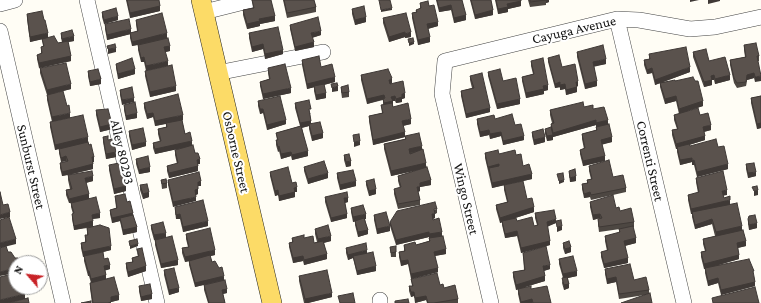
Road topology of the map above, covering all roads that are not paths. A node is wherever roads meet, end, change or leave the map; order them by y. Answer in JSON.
{"nodes":[{"id":1,"x":16,"y":0,"type":"edge"},
{"id":2,"x":87,"y":0,"type":"edge"},
{"id":3,"x":252,"y":0,"type":"edge"},
{"id":4,"x":0,"y":4,"type":"edge"},
{"id":5,"x":203,"y":6,"type":"edge"},
{"id":6,"x":761,"y":17,"type":"edge"},
{"id":7,"x":617,"y":19,"type":"junction"},
{"id":8,"x":0,"y":31,"type":"edge"},
{"id":9,"x":323,"y":52,"type":"dead end"},
{"id":10,"x":217,"y":73,"type":"junction"},
{"id":11,"x":442,"y":94,"type":"joint"},
{"id":12,"x":63,"y":303,"type":"edge"},
{"id":13,"x":157,"y":303,"type":"edge"},
{"id":14,"x":272,"y":303,"type":"edge"},
{"id":15,"x":491,"y":303,"type":"edge"},
{"id":16,"x":684,"y":303,"type":"edge"}],
"edges":[{"from":1,"to":4,"type":"street"},
{"from":2,"to":13,"type":"street","name":"Alley 80293"},
{"from":3,"to":5,"type":"street"},
{"from":5,"to":10,"type":"main road","name":"Osborne Street"},
{"from":6,"to":7,"type":"street","name":"Cayuga Avenue"},
{"from":7,"to":11,"type":"street","name":"Cayuga Avenue"},
{"from":7,"to":16,"type":"street","name":"Correnti Street"},
{"from":8,"to":12,"type":"street","name":"Sunburst Street"},
{"from":9,"to":10,"type":"street"},
{"from":10,"to":14,"type":"main road","name":"Osborne Street"},
{"from":11,"to":15,"type":"street","name":"Wingo Street"}]}
